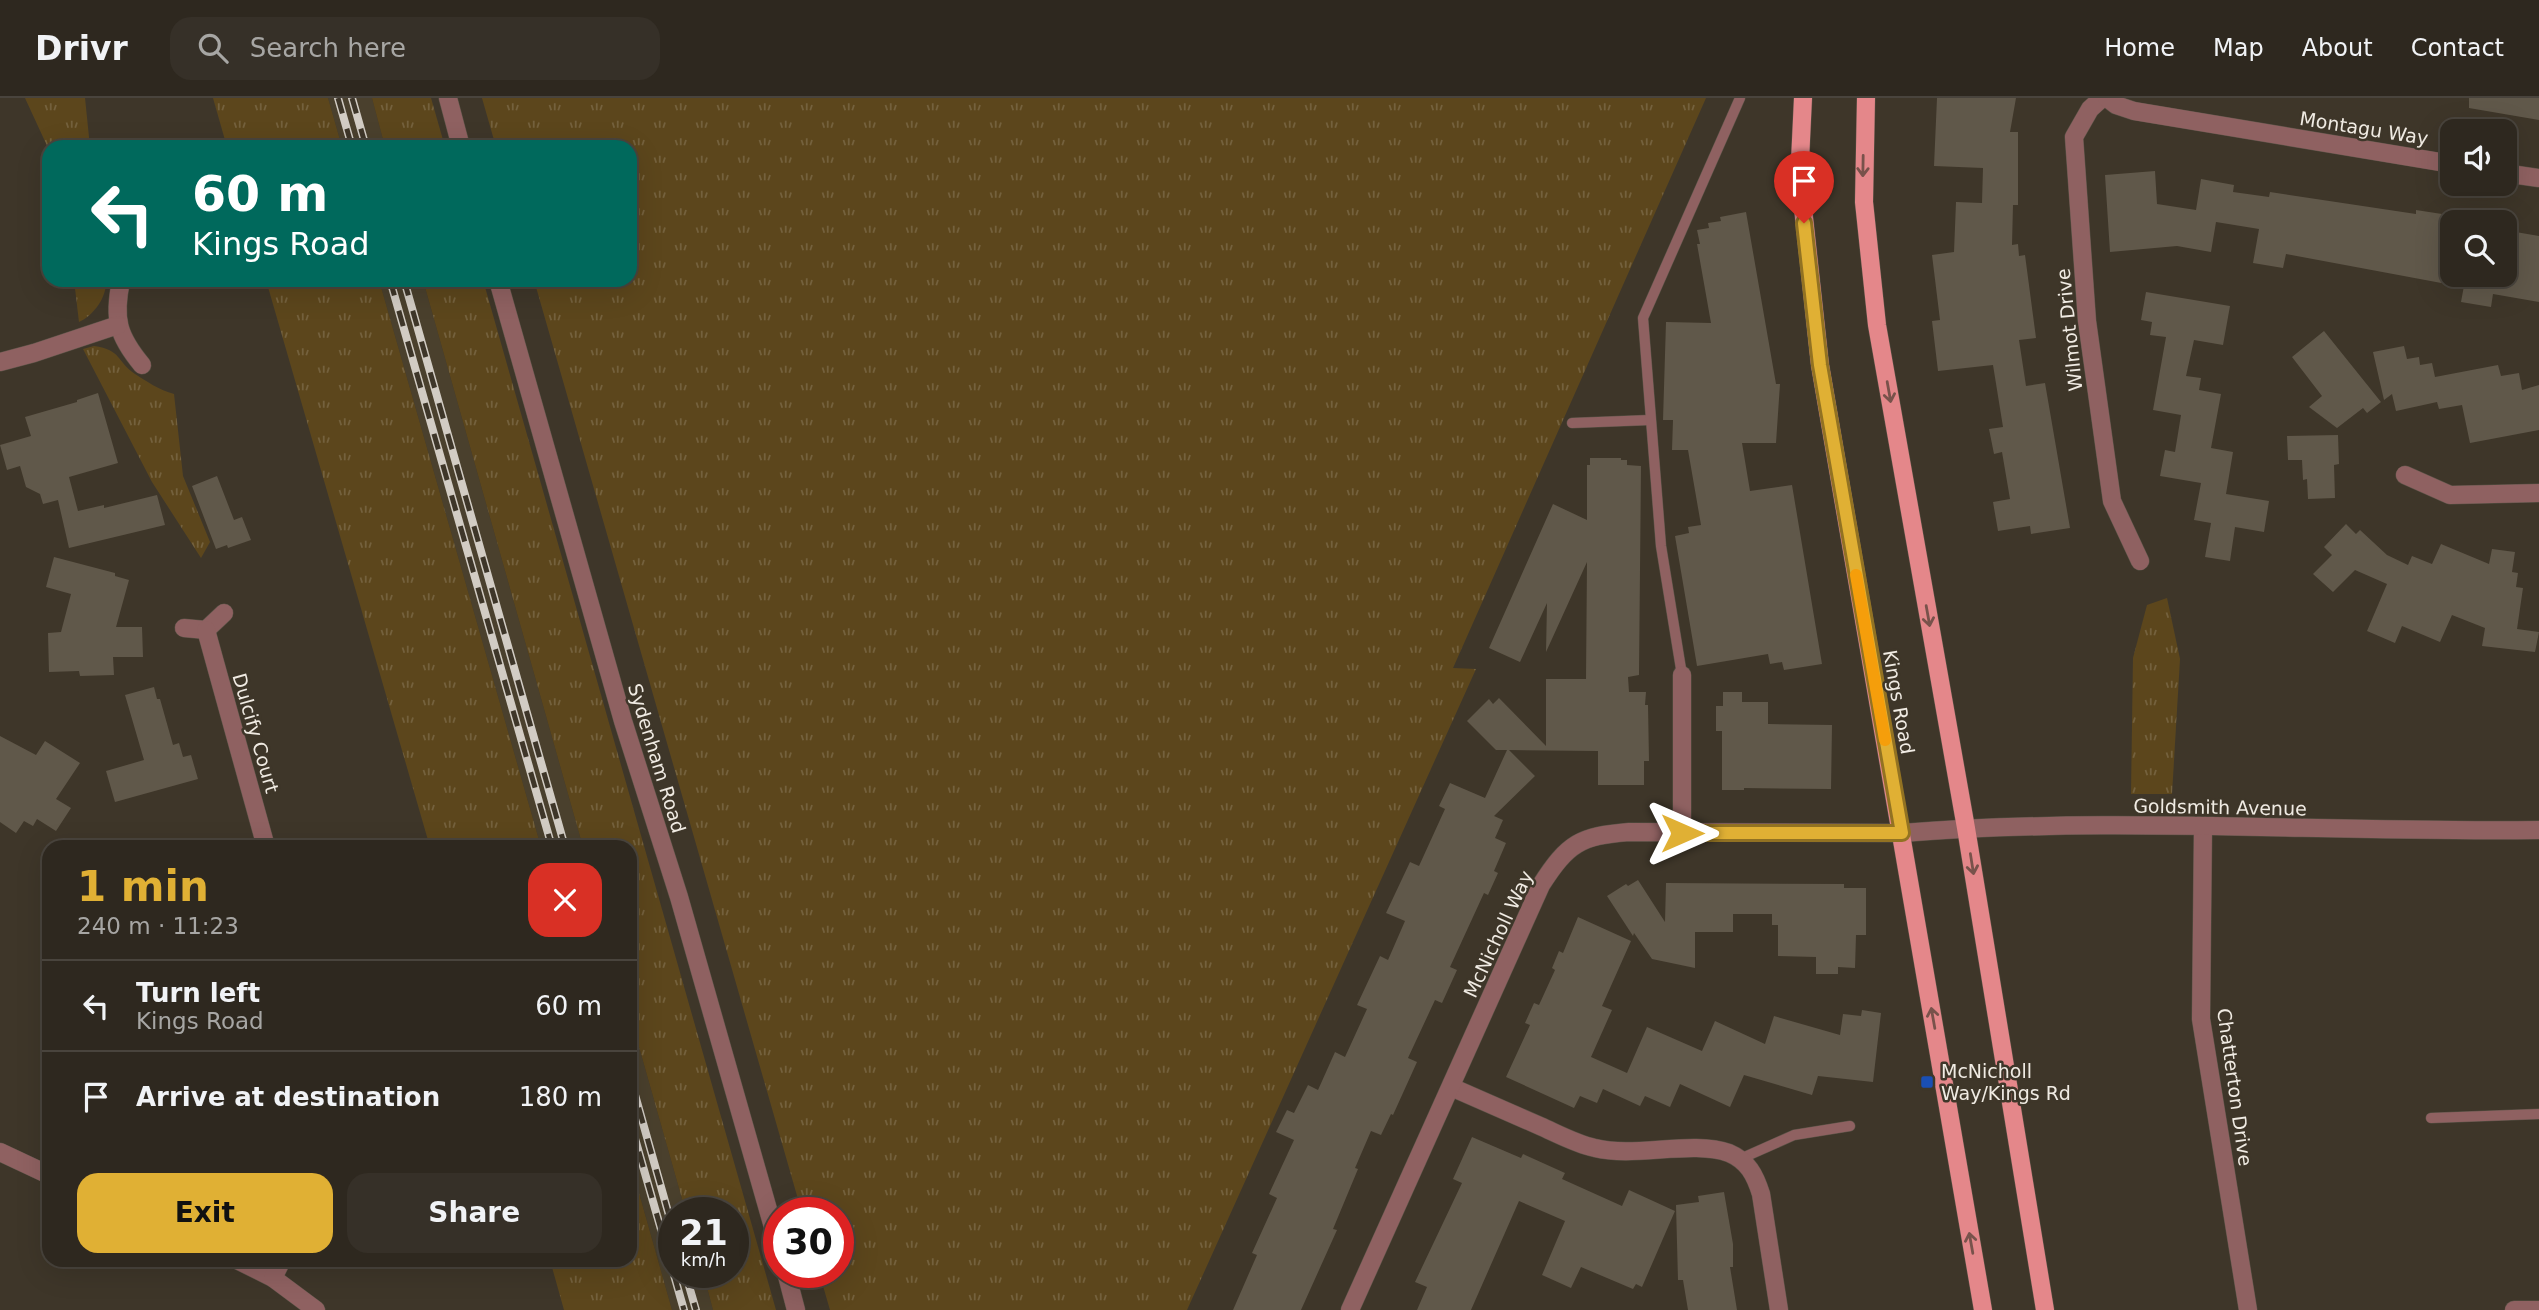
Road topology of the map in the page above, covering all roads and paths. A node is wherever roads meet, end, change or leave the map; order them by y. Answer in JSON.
{"nodes":[{"id":1,"x":448,"y":98,"type":"edge"},
{"id":2,"x":1740,"y":98,"type":"edge"},
{"id":3,"x":1803,"y":98,"type":"edge"},
{"id":4,"x":1866,"y":98,"type":"edge"},
{"id":5,"x":2105,"y":98,"type":"edge"},
{"id":6,"x":459,"y":140,"type":"edge"},
{"id":7,"x":2440,"y":162,"type":"edge"},
{"id":8,"x":2517,"y":175,"type":"edge"},
{"id":9,"x":2539,"y":178,"type":"edge"},
{"id":10,"x":120,"y":287,"type":"edge"},
{"id":11,"x":500,"y":287,"type":"edge"},
{"id":12,"x":118,"y":325,"type":"junction"},
{"id":13,"x":0,"y":362,"type":"edge"},
{"id":14,"x":142,"y":365,"type":"dead end"},
{"id":15,"x":1650,"y":420,"type":"junction"},
{"id":16,"x":1572,"y":423,"type":"dead end"},
{"id":17,"x":2405,"y":475,"type":"dead end"},
{"id":18,"x":2539,"y":493,"type":"edge"},
{"id":19,"x":2140,"y":561,"type":"dead end"},
{"id":20,"x":224,"y":613,"type":"dead end"},
{"id":21,"x":184,"y":628,"type":"dead end"},
{"id":22,"x":206,"y":630,"type":"junction"},
{"id":23,"x":1682,"y":676,"type":"joint"},
{"id":24,"x":2203,"y":827,"type":"junction"},
{"id":25,"x":1966,"y":828,"type":"junction"},
{"id":26,"x":2539,"y":830,"type":"edge"},
{"id":27,"x":1682,"y":833,"type":"junction"},
{"id":28,"x":1902,"y":833,"type":"junction"},
{"id":29,"x":264,"y":840,"type":"edge"},
{"id":30,"x":1451,"y":1087,"type":"junction"},
{"id":31,"x":2539,"y":1114,"type":"edge"},
{"id":32,"x":2431,"y":1118,"type":"dead end"},
{"id":33,"x":1850,"y":1126,"type":"dead end"},
{"id":34,"x":0,"y":1152,"type":"edge"},
{"id":35,"x":1740,"y":1159,"type":"junction"},
{"id":36,"x":42,"y":1172,"type":"edge"},
{"id":37,"x":764,"y":1197,"type":"edge"},
{"id":38,"x":251,"y":1267,"type":"edge"},
{"id":39,"x":278,"y":1267,"type":"edge"},
{"id":40,"x":273,"y":1278,"type":"junction"},
{"id":41,"x":790,"y":1288,"type":"edge"},
{"id":42,"x":316,"y":1310,"type":"edge"},
{"id":43,"x":796,"y":1310,"type":"edge"},
{"id":44,"x":1350,"y":1310,"type":"edge"},
{"id":45,"x":1779,"y":1310,"type":"edge"},
{"id":46,"x":1983,"y":1310,"type":"edge"},
{"id":47,"x":2045,"y":1310,"type":"edge"},
{"id":48,"x":2248,"y":1310,"type":"edge"},
{"id":49,"x":2514,"y":1310,"type":"edge"},
{"id":50,"x":2539,"y":1310,"type":"edge"}],
"edges":[{"from":1,"to":6,"type":"street"},
{"from":2,"to":15,"type":"lane"},
{"from":3,"to":28,"type":"main road","name":"Kings Road"},
{"from":4,"to":25,"type":"main road","one_way":true},
{"from":5,"to":7,"type":"street","name":"Montagu Way"},
{"from":5,"to":19,"type":"street","name":"Wilmot Drive"},
{"from":8,"to":9,"type":"street"},
{"from":10,"to":12,"type":"street"},
{"from":11,"to":37,"type":"street","name":"Sydenham Road"},
{"from":12,"to":13,"type":"street"},
{"from":12,"to":14,"type":"street"},
{"from":15,"to":16,"type":"lane"},
{"from":15,"to":23,"type":"lane"},
{"from":17,"to":18,"type":"street"},
{"from":20,"to":22,"type":"street"},
{"from":21,"to":22,"type":"street"},
{"from":22,"to":29,"type":"street","name":"Dulcify Court"},
{"from":23,"to":27,"type":"street"},
{"from":24,"to":25,"type":"street","name":"Goldsmith Avenue"},
{"from":24,"to":26,"type":"street","name":"Goldsmith Avenue"},
{"from":24,"to":48,"type":"street","name":"Chatterton Drive"},
{"from":25,"to":28,"type":"street","name":"Goldsmith Avenue"},
{"from":25,"to":47,"type":"main road","one_way":true},
{"from":27,"to":28,"type":"street","name":"McNicholl Way"},
{"from":27,"to":30,"type":"street","name":"McNicholl Way"},
{"from":46,"to":28,"type":"main road","name":"Kings Road","one_way":true},
{"from":30,"to":35,"type":"street"},
{"from":30,"to":44,"type":"street","name":"McNicholl Way"},
{"from":31,"to":32,"type":"lane"},
{"from":33,"to":35,"type":"lane"},
{"from":34,"to":36,"type":"street"},
{"from":35,"to":45,"type":"street"},
{"from":38,"to":40,"type":"street"},
{"from":39,"to":40,"type":"street"},
{"from":40,"to":42,"type":"street"},
{"from":41,"to":43,"type":"street"},
{"from":49,"to":50,"type":"street"}]}
